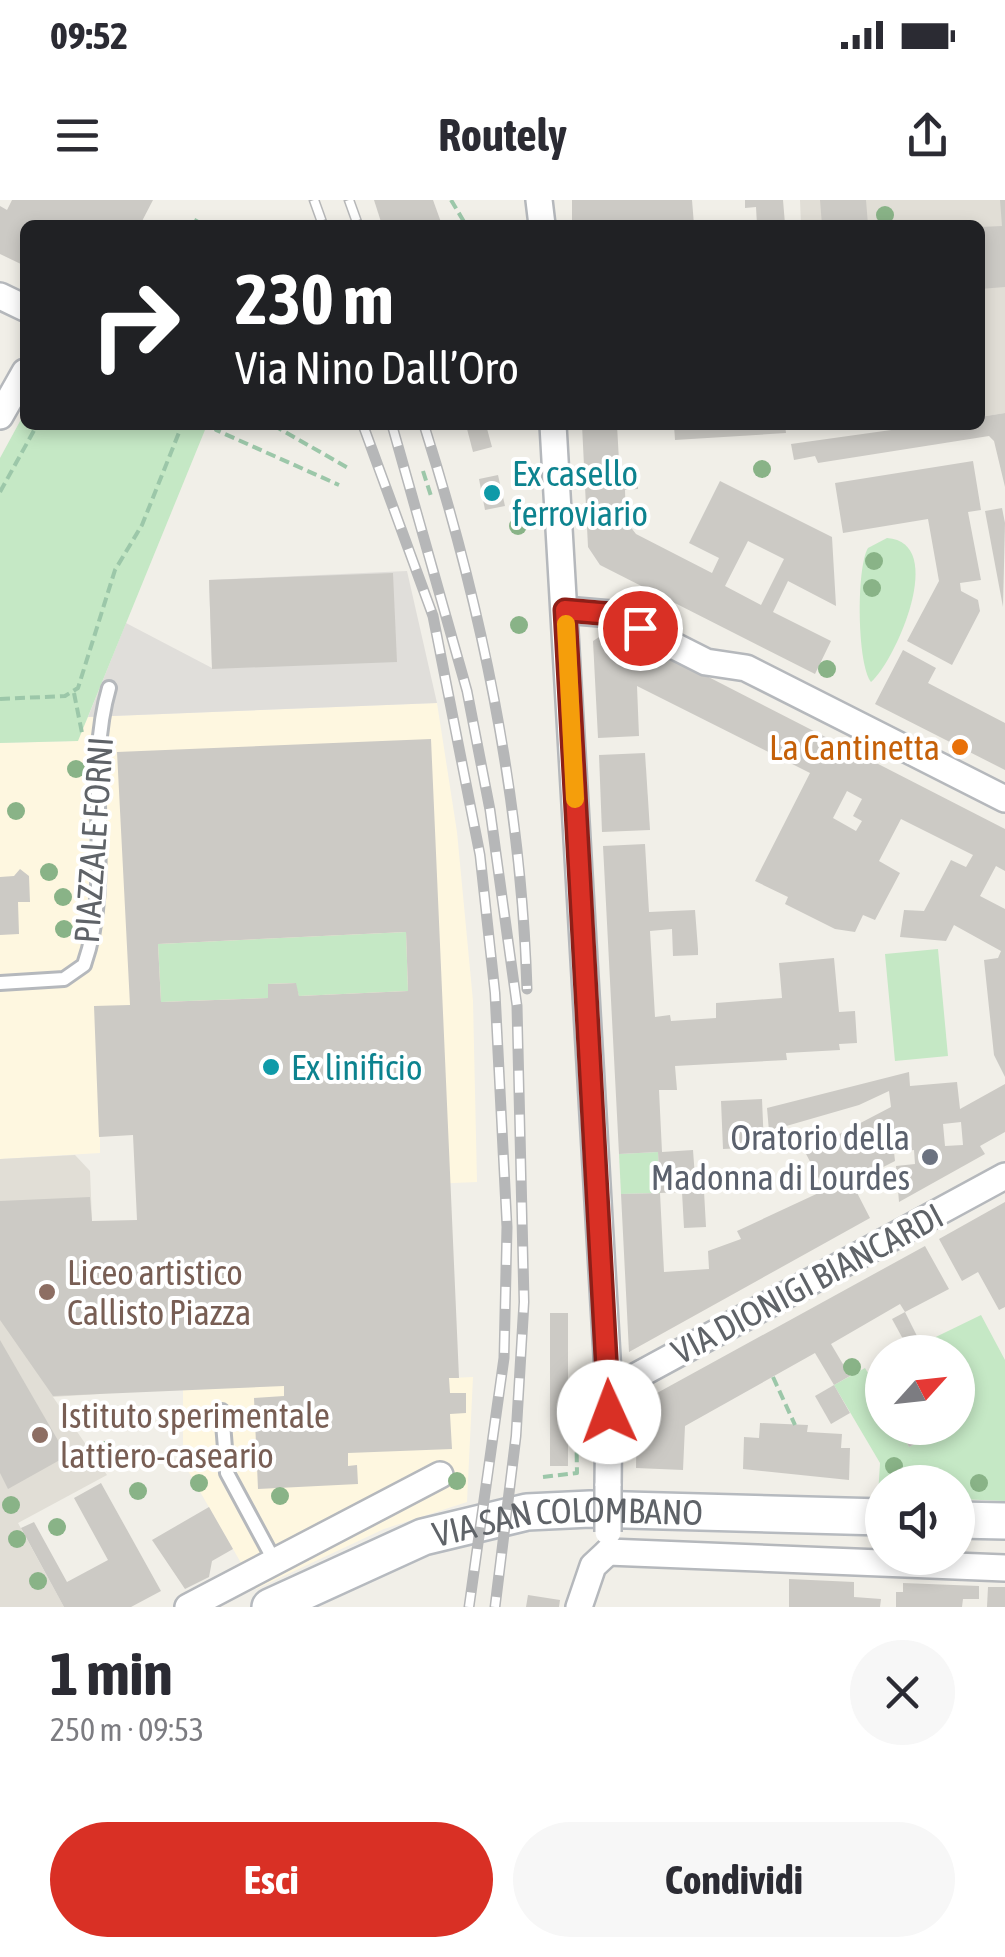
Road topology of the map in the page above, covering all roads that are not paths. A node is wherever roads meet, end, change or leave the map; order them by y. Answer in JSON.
{"nodes":[{"id":1,"x":20,"y":381,"type":"edge"},
{"id":2,"x":0,"y":416,"type":"edge"},
{"id":3,"x":553,"y":430,"type":"edge"},
{"id":4,"x":565,"y":610,"type":"junction"},
{"id":5,"x":108,"y":688,"type":"dead end"},
{"id":6,"x":1005,"y":799,"type":"edge"},
{"id":7,"x":0,"y":983,"type":"edge"},
{"id":8,"x":1005,"y":1176,"type":"edge"},
{"id":9,"x":609,"y":1391,"type":"junction"},
{"id":10,"x":222,"y":1411,"type":"dead end"},
{"id":11,"x":440,"y":1475,"type":"dead end"},
{"id":12,"x":865,"y":1517,"type":"edge"},
{"id":13,"x":975,"y":1520,"type":"edge"},
{"id":14,"x":1005,"y":1521,"type":"edge"},
{"id":15,"x":608,"y":1542,"type":"junction"},
{"id":16,"x":274,"y":1562,"type":"junction"},
{"id":17,"x":1005,"y":1568,"type":"edge"},
{"id":18,"x":188,"y":1607,"type":"edge"},
{"id":19,"x":270,"y":1607,"type":"edge"},
{"id":20,"x":579,"y":1607,"type":"edge"}],
"edges":[{"from":1,"to":2,"type":"street"},
{"from":3,"to":4,"type":"street"},
{"from":4,"to":6,"type":"street"},
{"from":4,"to":9,"type":"street"},
{"from":5,"to":7,"type":"lane","name":"PIAZZALE FORNI"},
{"from":8,"to":9,"type":"street","name":"VIA DIONIGI BIANCARDI"},
{"from":9,"to":15,"type":"street","bridge":true},
{"from":10,"to":16,"type":"lane"},
{"from":11,"to":16,"type":"street"},
{"from":12,"to":19,"type":"street","name":"VIA SAN COLOMBANO"},
{"from":13,"to":14,"type":"street"},
{"from":15,"to":17,"type":"street"},
{"from":15,"to":20,"type":"street"},
{"from":16,"to":18,"type":"street"}]}
